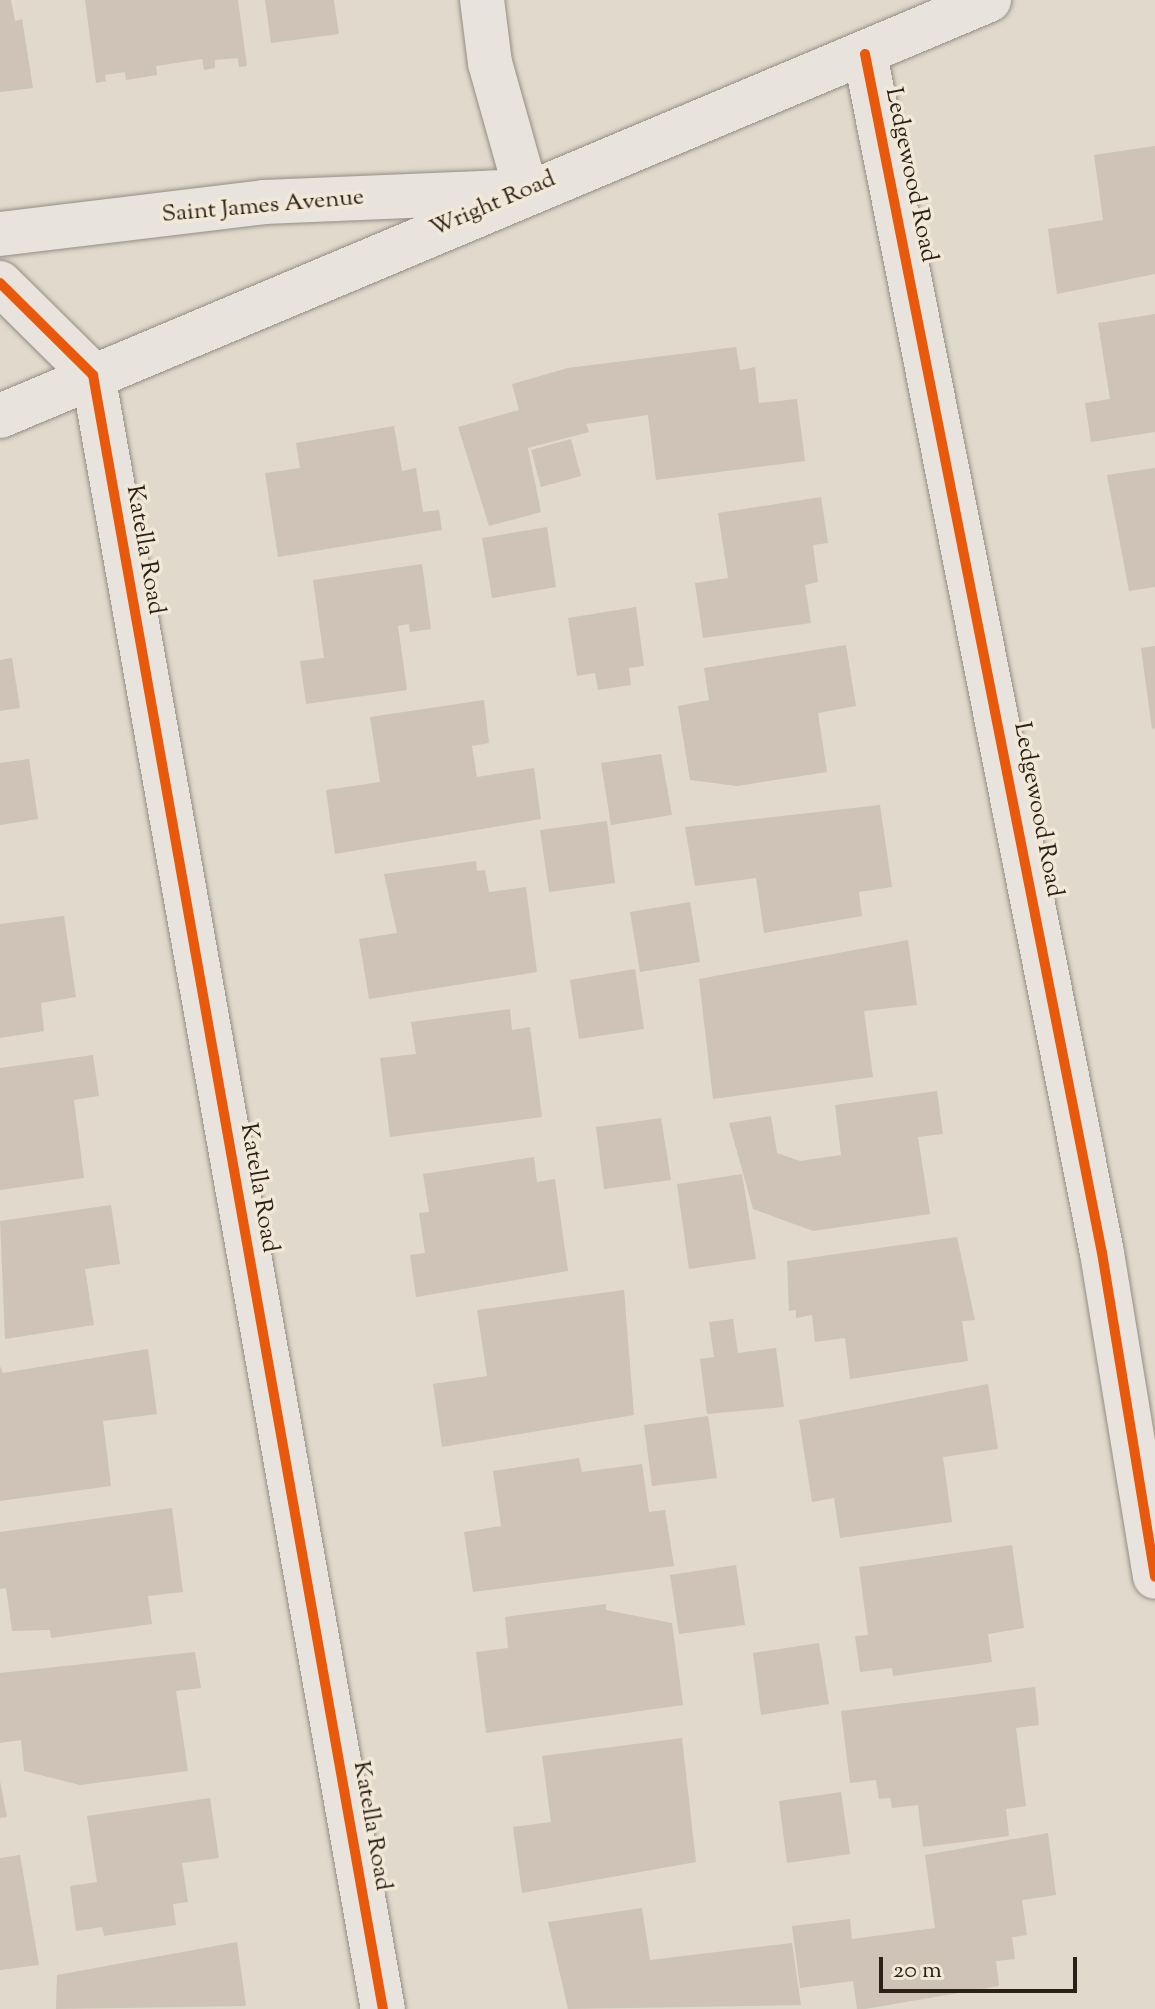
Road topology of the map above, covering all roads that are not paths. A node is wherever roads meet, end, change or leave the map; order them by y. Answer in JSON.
{"nodes":[{"id":1,"x":482,"y":0,"type":"edge"},
{"id":2,"x":989,"y":0,"type":"edge"},
{"id":3,"x":865,"y":54,"type":"junction"},
{"id":4,"x":526,"y":191,"type":"junction"},
{"id":5,"x":0,"y":234,"type":"edge"},
{"id":6,"x":0,"y":283,"type":"edge"},
{"id":7,"x":93,"y":375,"type":"junction"},
{"id":8,"x":0,"y":416,"type":"edge"},
{"id":9,"x":1155,"y":1577,"type":"edge"},
{"id":10,"x":383,"y":2009,"type":"edge"}],
"edges":[{"from":1,"to":4,"type":"street"},
{"from":2,"to":3,"type":"street","name":"Wright Road"},
{"from":3,"to":4,"type":"street","name":"Wright Road"},
{"from":3,"to":9,"type":"street","name":"Ledgewood Road"},
{"from":4,"to":5,"type":"street","name":"Saint James Avenue"},
{"from":4,"to":7,"type":"street","name":"Wright Road"},
{"from":6,"to":7,"type":"street"},
{"from":7,"to":8,"type":"street","name":"Wright Road"},
{"from":7,"to":10,"type":"street","name":"Katella Road"}]}
